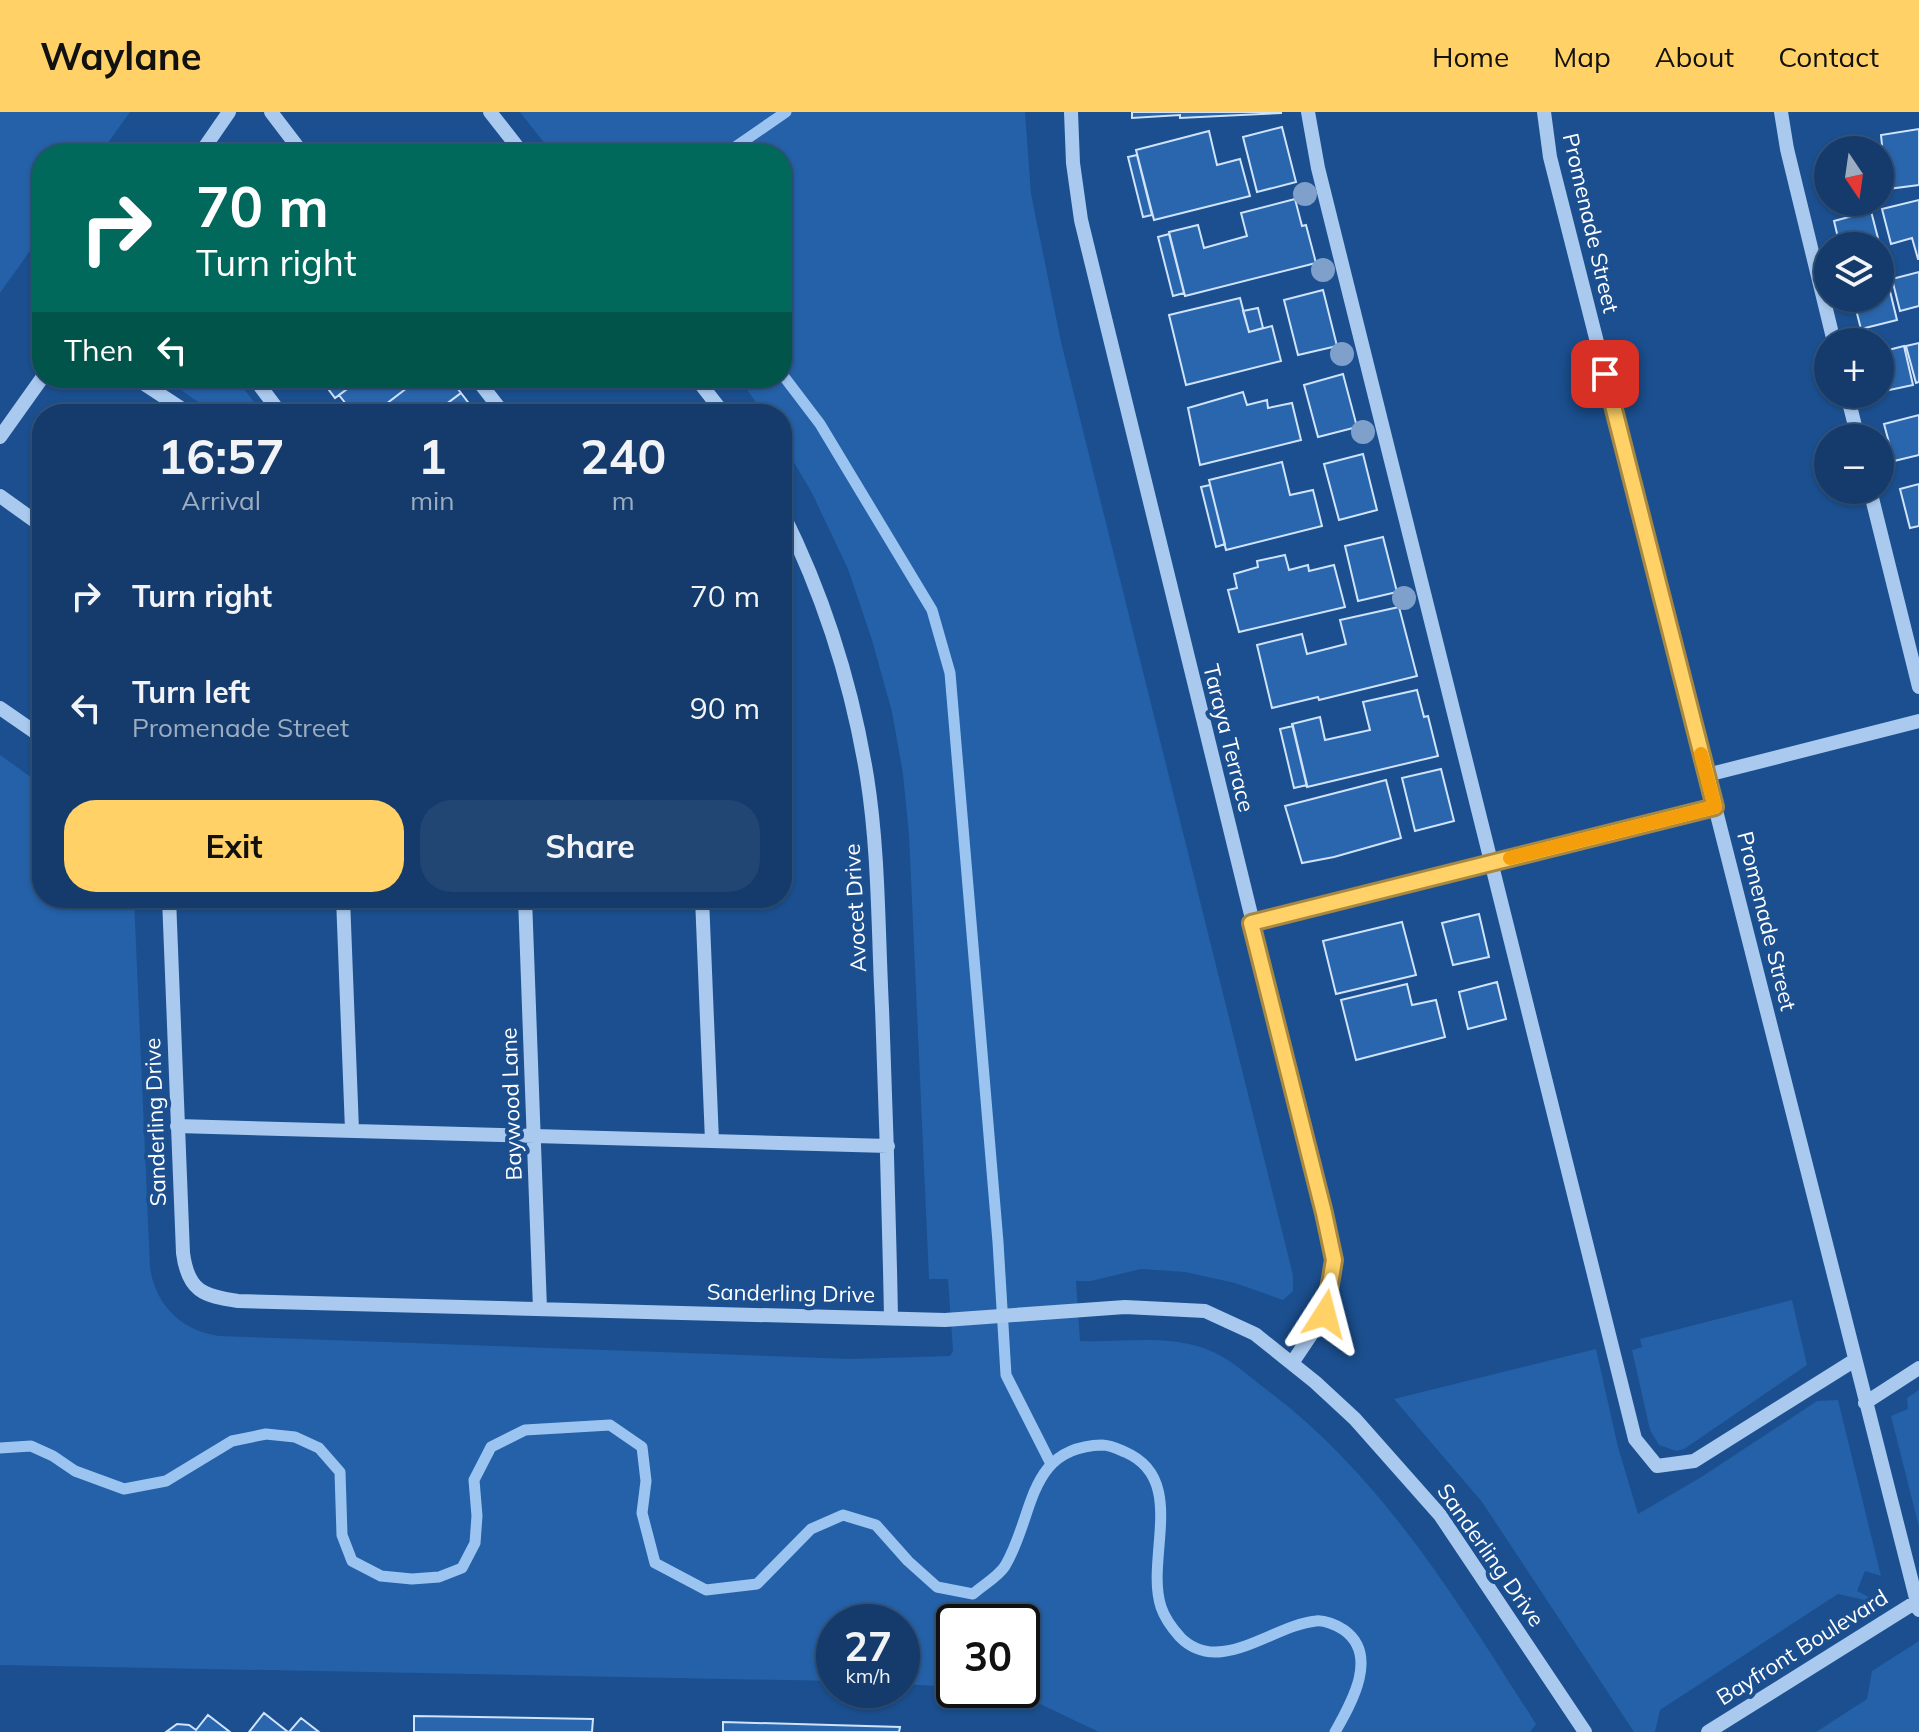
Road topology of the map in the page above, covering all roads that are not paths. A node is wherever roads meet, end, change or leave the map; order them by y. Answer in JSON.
{"nodes":[{"id":1,"x":229,"y":112,"type":"edge"},
{"id":2,"x":271,"y":112,"type":"edge"},
{"id":3,"x":490,"y":112,"type":"edge"},
{"id":4,"x":1071,"y":112,"type":"edge"},
{"id":5,"x":1308,"y":112,"type":"edge"},
{"id":6,"x":1544,"y":112,"type":"edge"},
{"id":7,"x":1781,"y":112,"type":"edge"},
{"id":8,"x":207,"y":144,"type":"edge"},
{"id":9,"x":295,"y":144,"type":"edge"},
{"id":10,"x":515,"y":144,"type":"edge"},
{"id":11,"x":1831,"y":328,"type":"edge"},
{"id":12,"x":35,"y":388,"type":"edge"},
{"id":13,"x":150,"y":388,"type":"edge"},
{"id":14,"x":484,"y":388,"type":"edge"},
{"id":15,"x":704,"y":388,"type":"edge"},
{"id":16,"x":175,"y":404,"type":"edge"},
{"id":17,"x":496,"y":404,"type":"edge"},
{"id":18,"x":716,"y":404,"type":"edge"},
{"id":19,"x":0,"y":437,"type":"edge"},
{"id":20,"x":0,"y":496,"type":"edge"},
{"id":21,"x":1873,"y":504,"type":"edge"},
{"id":22,"x":32,"y":519,"type":"edge"},
{"id":23,"x":792,"y":535,"type":"edge"},
{"id":24,"x":1919,"y":687,"type":"edge"},
{"id":25,"x":0,"y":708,"type":"edge"},
{"id":26,"x":1919,"y":721,"type":"edge"},
{"id":27,"x":32,"y":730,"type":"edge"},
{"id":28,"x":1707,"y":775,"type":"junction"},
{"id":29,"x":1715,"y":807,"type":"junction"},
{"id":30,"x":1491,"y":863,"type":"junction"},
{"id":31,"x":169,"y":908,"type":"edge"},
{"id":32,"x":343,"y":908,"type":"edge"},
{"id":33,"x":525,"y":908,"type":"edge"},
{"id":34,"x":702,"y":908,"type":"edge"},
{"id":35,"x":1251,"y":923,"type":"junction"},
{"id":36,"x":177,"y":1126,"type":"junction"},
{"id":37,"x":352,"y":1130,"type":"junction"},
{"id":38,"x":535,"y":1136,"type":"junction"},
{"id":39,"x":712,"y":1141,"type":"junction"},
{"id":40,"x":888,"y":1146,"type":"junction"},
{"id":41,"x":540,"y":1309,"type":"junction"},
{"id":42,"x":891,"y":1317,"type":"junction"},
{"id":43,"x":1855,"y":1360,"type":"junction"},
{"id":44,"x":1292,"y":1363,"type":"junction"},
{"id":45,"x":1919,"y":1368,"type":"edge"},
{"id":46,"x":1865,"y":1403,"type":"junction"},
{"id":47,"x":1918,"y":1603,"type":"edge"},
{"id":48,"x":1585,"y":1732,"type":"edge"},
{"id":49,"x":1708,"y":1732,"type":"edge"}],
"edges":[{"from":1,"to":8,"type":"street"},
{"from":2,"to":9,"type":"street"},
{"from":3,"to":10,"type":"street"},
{"from":4,"to":35,"type":"street","name":"Taraya Terrace"},
{"from":5,"to":30,"type":"street"},
{"from":6,"to":28,"type":"street","name":"Promenade Street"},
{"from":7,"to":11,"type":"street"},
{"from":12,"to":19,"type":"street"},
{"from":13,"to":16,"type":"street"},
{"from":14,"to":17,"type":"street"},
{"from":15,"to":18,"type":"street"},
{"from":20,"to":22,"type":"street"},
{"from":21,"to":24,"type":"street"},
{"from":23,"to":40,"type":"street","name":"Avocet Drive"},
{"from":25,"to":27,"type":"street"},
{"from":26,"to":28,"type":"street"},
{"from":28,"to":29,"type":"street","name":"Promenade Street"},
{"from":29,"to":30,"type":"street"},
{"from":29,"to":43,"type":"street","name":"Promenade Street"},
{"from":30,"to":35,"type":"street"},
{"from":30,"to":43,"type":"street"},
{"from":31,"to":36,"type":"street","name":"Sanderling Drive"},
{"from":32,"to":37,"type":"street"},
{"from":33,"to":38,"type":"street","name":"Baywood Lane"},
{"from":34,"to":39,"type":"street"},
{"from":35,"to":44,"type":"street","name":"Taraya Terrace"},
{"from":36,"to":37,"type":"street"},
{"from":36,"to":41,"type":"street","name":"Sanderling Drive"},
{"from":37,"to":38,"type":"street"},
{"from":38,"to":39,"type":"street"},
{"from":38,"to":41,"type":"street","name":"Baywood Lane"},
{"from":39,"to":40,"type":"street"},
{"from":40,"to":42,"type":"street","name":"Avocet Drive"},
{"from":41,"to":42,"type":"street","name":"Sanderling Drive"},
{"from":42,"to":44,"type":"street","name":"Sanderling Drive"},
{"from":43,"to":46,"type":"street","name":"Promenade Street"},
{"from":44,"to":48,"type":"street","name":"Sanderling Drive"},
{"from":45,"to":46,"type":"street"},
{"from":46,"to":47,"type":"street","name":"Promenade Street"},
{"from":47,"to":49,"type":"street","name":"Bayfront Boulevard"}]}
